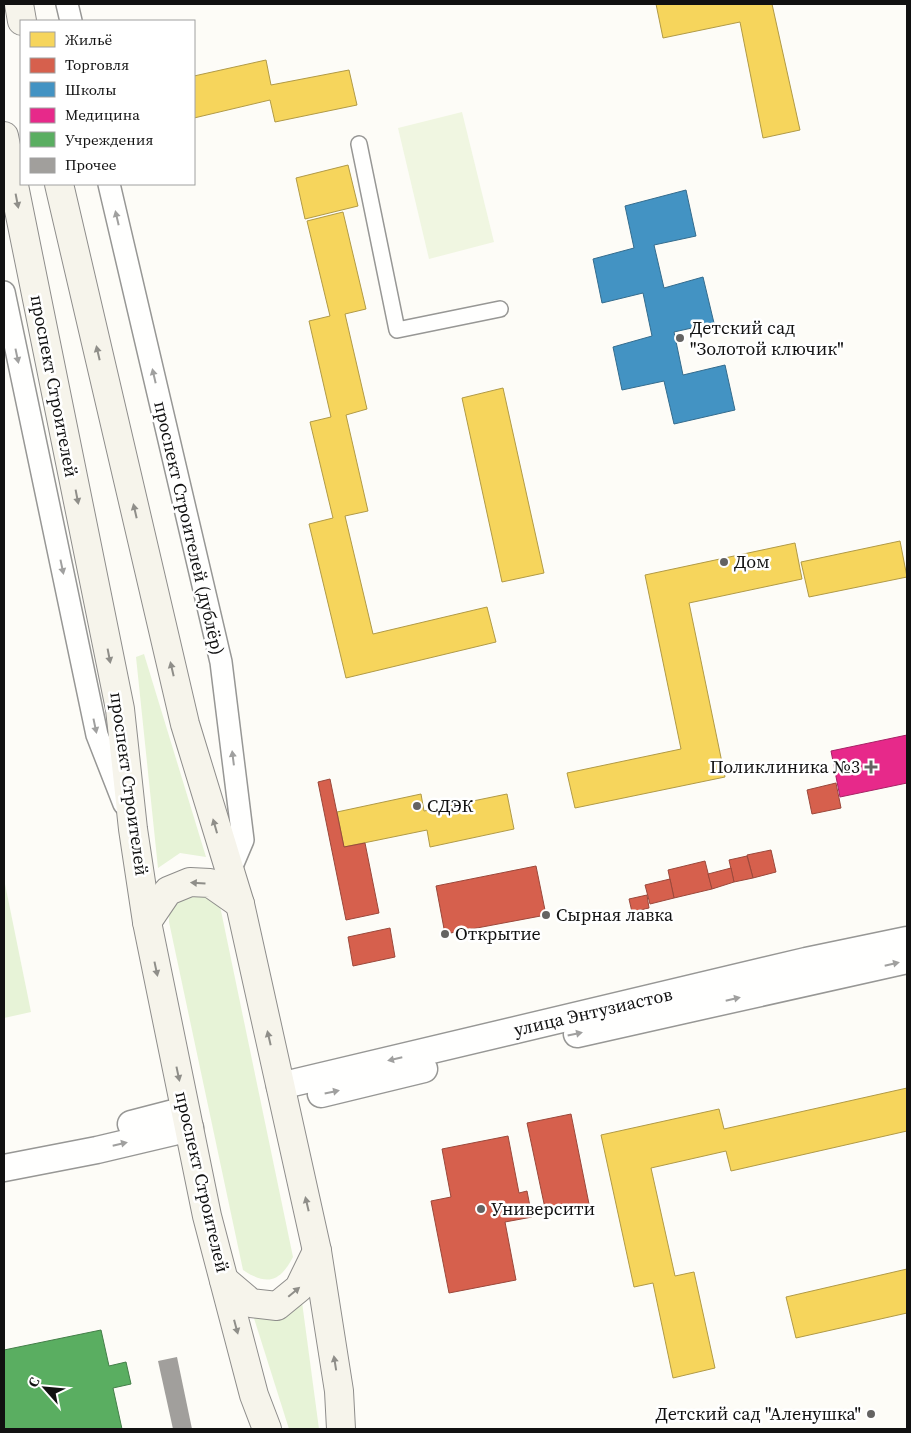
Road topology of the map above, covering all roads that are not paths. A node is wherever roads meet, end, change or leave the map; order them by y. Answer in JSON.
{"nodes":[{"id":1,"x":18,"y":4,"type":"edge"},
{"id":2,"x":67,"y":4,"type":"edge"},
{"id":3,"x":22,"y":20,"type":"edge"},
{"id":4,"x":71,"y":20,"type":"edge"},
{"id":5,"x":4,"y":136,"type":"edge"},
{"id":6,"x":359,"y":144,"type":"dead end"},
{"id":7,"x":59,"y":185,"type":"edge"},
{"id":8,"x":109,"y":185,"type":"edge"},
{"id":9,"x":4,"y":292,"type":"edge"},
{"id":10,"x":500,"y":309,"type":"dead end"},
{"id":11,"x":133,"y":829,"type":"junction"},
{"id":12,"x":229,"y":873,"type":"junction"},
{"id":13,"x":240,"y":904,"type":"junction"},
{"id":14,"x":147,"y":922,"type":"junction"},
{"id":15,"x":907,"y":940,"type":"edge"},
{"id":16,"x":907,"y":960,"type":"edge"},
{"id":17,"x":282,"y":1094,"type":"junction"},
{"id":18,"x":187,"y":1119,"type":"junction"},
{"id":19,"x":4,"y":1154,"type":"edge"},
{"id":20,"x":4,"y":1168,"type":"edge"},
{"id":21,"x":318,"y":1251,"type":"junction"},
{"id":22,"x":224,"y":1280,"type":"junction"},
{"id":23,"x":339,"y":1391,"type":"junction"},
{"id":24,"x":254,"y":1395,"type":"junction"},
{"id":25,"x":258,"y":1429,"type":"edge"},
{"id":26,"x":267,"y":1429,"type":"edge"},
{"id":27,"x":341,"y":1429,"type":"edge"},
{"id":28,"x":354,"y":1429,"type":"edge"}],
"edges":[{"from":1,"to":3,"type":"main road"},
{"from":2,"to":4,"type":"street"},
{"from":5,"to":11,"type":"main road","name":"проспект Строителей","one_way":true},
{"from":6,"to":10,"type":"street"},
{"from":12,"to":7,"type":"main road","one_way":true},
{"from":12,"to":8,"type":"street","name":"проспект Строителей (дублёр)","one_way":true},
{"from":9,"to":11,"type":"street","one_way":true},
{"from":11,"to":14,"type":"main road","name":"проспект Строителей"},
{"from":12,"to":13,"type":"main road"},
{"from":13,"to":14,"type":"main road","one_way":true},
{"from":17,"to":13,"type":"main road","one_way":true},
{"from":14,"to":18,"type":"main road","name":"проспект Строителей","one_way":true},
{"from":15,"to":17,"type":"street","name":"улица Энтузиастов","one_way":true},
{"from":17,"to":16,"type":"street","one_way":true},
{"from":21,"to":17,"type":"main road","one_way":true},
{"from":18,"to":19,"type":"street"},
{"from":20,"to":18,"type":"street","one_way":true},
{"from":18,"to":22,"type":"main road","name":"проспект Строителей"},
{"from":22,"to":21,"type":"main road","one_way":true},
{"from":23,"to":21,"type":"main road","one_way":true},
{"from":22,"to":24,"type":"main road","name":"проспект Строителей","one_way":true},
{"from":23,"to":27,"type":"main road"},
{"from":23,"to":28,"type":"street"},
{"from":24,"to":25,"type":"street"},
{"from":24,"to":26,"type":"main road","name":"проспект Строителей"}]}
